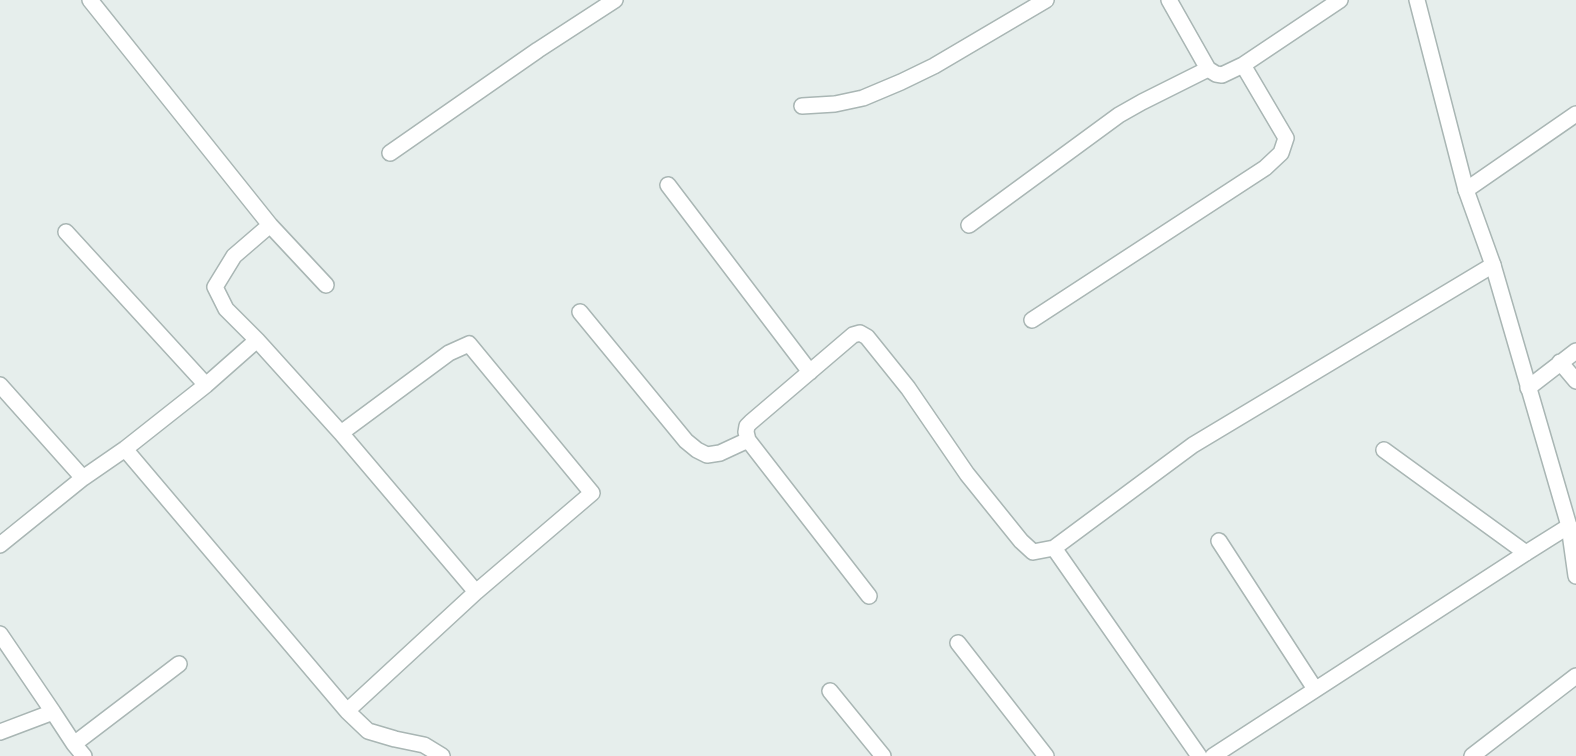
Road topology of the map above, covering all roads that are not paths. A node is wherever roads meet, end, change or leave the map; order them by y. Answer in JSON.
{"nodes":[{"id":1,"x":90,"y":0,"type":"edge"},
{"id":2,"x":615,"y":0,"type":"edge"},
{"id":3,"x":1046,"y":0,"type":"edge"},
{"id":4,"x":1169,"y":0,"type":"edge"},
{"id":5,"x":1340,"y":0,"type":"edge"},
{"id":6,"x":1421,"y":2,"type":"edge"},
{"id":7,"x":1243,"y":64,"type":"junction"},
{"id":8,"x":1208,"y":69,"type":"junction"},
{"id":9,"x":802,"y":106,"type":"dead end"},
{"id":10,"x":1576,"y":114,"type":"edge"},
{"id":11,"x":390,"y":154,"type":"dead end"},
{"id":12,"x":668,"y":185,"type":"dead end"},
{"id":13,"x":1466,"y":190,"type":"junction"},
{"id":14,"x":969,"y":225,"type":"dead end"},
{"id":15,"x":270,"y":226,"type":"junction"},
{"id":16,"x":66,"y":232,"type":"dead end"},
{"id":17,"x":1493,"y":265,"type":"junction"},
{"id":18,"x":326,"y":285,"type":"dead end"},
{"id":19,"x":580,"y":312,"type":"dead end"},
{"id":20,"x":1032,"y":320,"type":"dead end"},
{"id":21,"x":257,"y":340,"type":"junction"},
{"id":22,"x":1576,"y":350,"type":"edge"},
{"id":23,"x":1560,"y":362,"type":"junction"},
{"id":24,"x":810,"y":372,"type":"junction"},
{"id":25,"x":1576,"y":381,"type":"edge"},
{"id":26,"x":0,"y":385,"type":"edge"},
{"id":27,"x":206,"y":385,"type":"junction"},
{"id":28,"x":1528,"y":388,"type":"junction"},
{"id":29,"x":341,"y":434,"type":"junction"},
{"id":30,"x":748,"y":440,"type":"junction"},
{"id":31,"x":125,"y":449,"type":"junction"},
{"id":32,"x":1384,"y":450,"type":"dead end"},
{"id":33,"x":83,"y":478,"type":"junction"},
{"id":34,"x":1569,"y":526,"type":"junction"},
{"id":35,"x":1219,"y":541,"type":"dead end"},
{"id":36,"x":0,"y":545,"type":"edge"},
{"id":37,"x":1054,"y":548,"type":"junction"},
{"id":38,"x":1526,"y":552,"type":"junction"},
{"id":39,"x":1576,"y":576,"type":"edge"},
{"id":40,"x":476,"y":592,"type":"junction"},
{"id":41,"x":868,"y":596,"type":"dead end"},
{"id":42,"x":0,"y":634,"type":"edge"},
{"id":43,"x":958,"y":643,"type":"dead end"},
{"id":44,"x":179,"y":664,"type":"dead end"},
{"id":45,"x":1576,"y":676,"type":"edge"},
{"id":46,"x":1316,"y":689,"type":"junction"},
{"id":47,"x":830,"y":691,"type":"dead end"},
{"id":48,"x":347,"y":711,"type":"junction"},
{"id":49,"x":53,"y":712,"type":"junction"},
{"id":50,"x":0,"y":732,"type":"edge"},
{"id":51,"x":74,"y":744,"type":"junction"},
{"id":52,"x":84,"y":756,"type":"edge"},
{"id":53,"x":442,"y":756,"type":"edge"},
{"id":54,"x":883,"y":756,"type":"edge"},
{"id":55,"x":1046,"y":756,"type":"edge"},
{"id":56,"x":1199,"y":756,"type":"edge"},
{"id":57,"x":1213,"y":756,"type":"edge"},
{"id":58,"x":1472,"y":756,"type":"edge"}],
"edges":[{"from":1,"to":15,"type":"street"},
{"from":2,"to":11,"type":"street"},
{"from":3,"to":9,"type":"street"},
{"from":4,"to":8,"type":"street"},
{"from":5,"to":7,"type":"street"},
{"from":6,"to":13,"type":"street"},
{"from":7,"to":8,"type":"street"},
{"from":7,"to":20,"type":"street"},
{"from":8,"to":14,"type":"street"},
{"from":10,"to":13,"type":"street"},
{"from":12,"to":24,"type":"street"},
{"from":13,"to":17,"type":"street"},
{"from":15,"to":18,"type":"street"},
{"from":15,"to":21,"type":"street"},
{"from":16,"to":27,"type":"street"},
{"from":17,"to":28,"type":"street"},
{"from":17,"to":37,"type":"street"},
{"from":19,"to":30,"type":"street"},
{"from":21,"to":27,"type":"street"},
{"from":21,"to":29,"type":"street"},
{"from":22,"to":23,"type":"street"},
{"from":23,"to":25,"type":"street"},
{"from":23,"to":28,"type":"street"},
{"from":24,"to":30,"type":"street"},
{"from":24,"to":37,"type":"street"},
{"from":26,"to":33,"type":"street"},
{"from":27,"to":31,"type":"street"},
{"from":28,"to":34,"type":"street"},
{"from":29,"to":40,"type":"street"},
{"from":29,"to":40,"type":"street"},
{"from":30,"to":41,"type":"street"},
{"from":31,"to":33,"type":"street"},
{"from":31,"to":48,"type":"street"},
{"from":32,"to":38,"type":"street"},
{"from":33,"to":36,"type":"street"},
{"from":34,"to":38,"type":"street"},
{"from":34,"to":39,"type":"street"},
{"from":35,"to":46,"type":"street"},
{"from":37,"to":56,"type":"street"},
{"from":38,"to":46,"type":"street"},
{"from":40,"to":48,"type":"street"},
{"from":42,"to":49,"type":"street"},
{"from":43,"to":55,"type":"street"},
{"from":44,"to":51,"type":"street"},
{"from":45,"to":58,"type":"street"},
{"from":46,"to":57,"type":"street"},
{"from":47,"to":54,"type":"street"},
{"from":48,"to":53,"type":"street"},
{"from":49,"to":50,"type":"street"},
{"from":49,"to":51,"type":"street"},
{"from":51,"to":52,"type":"street"}]}
